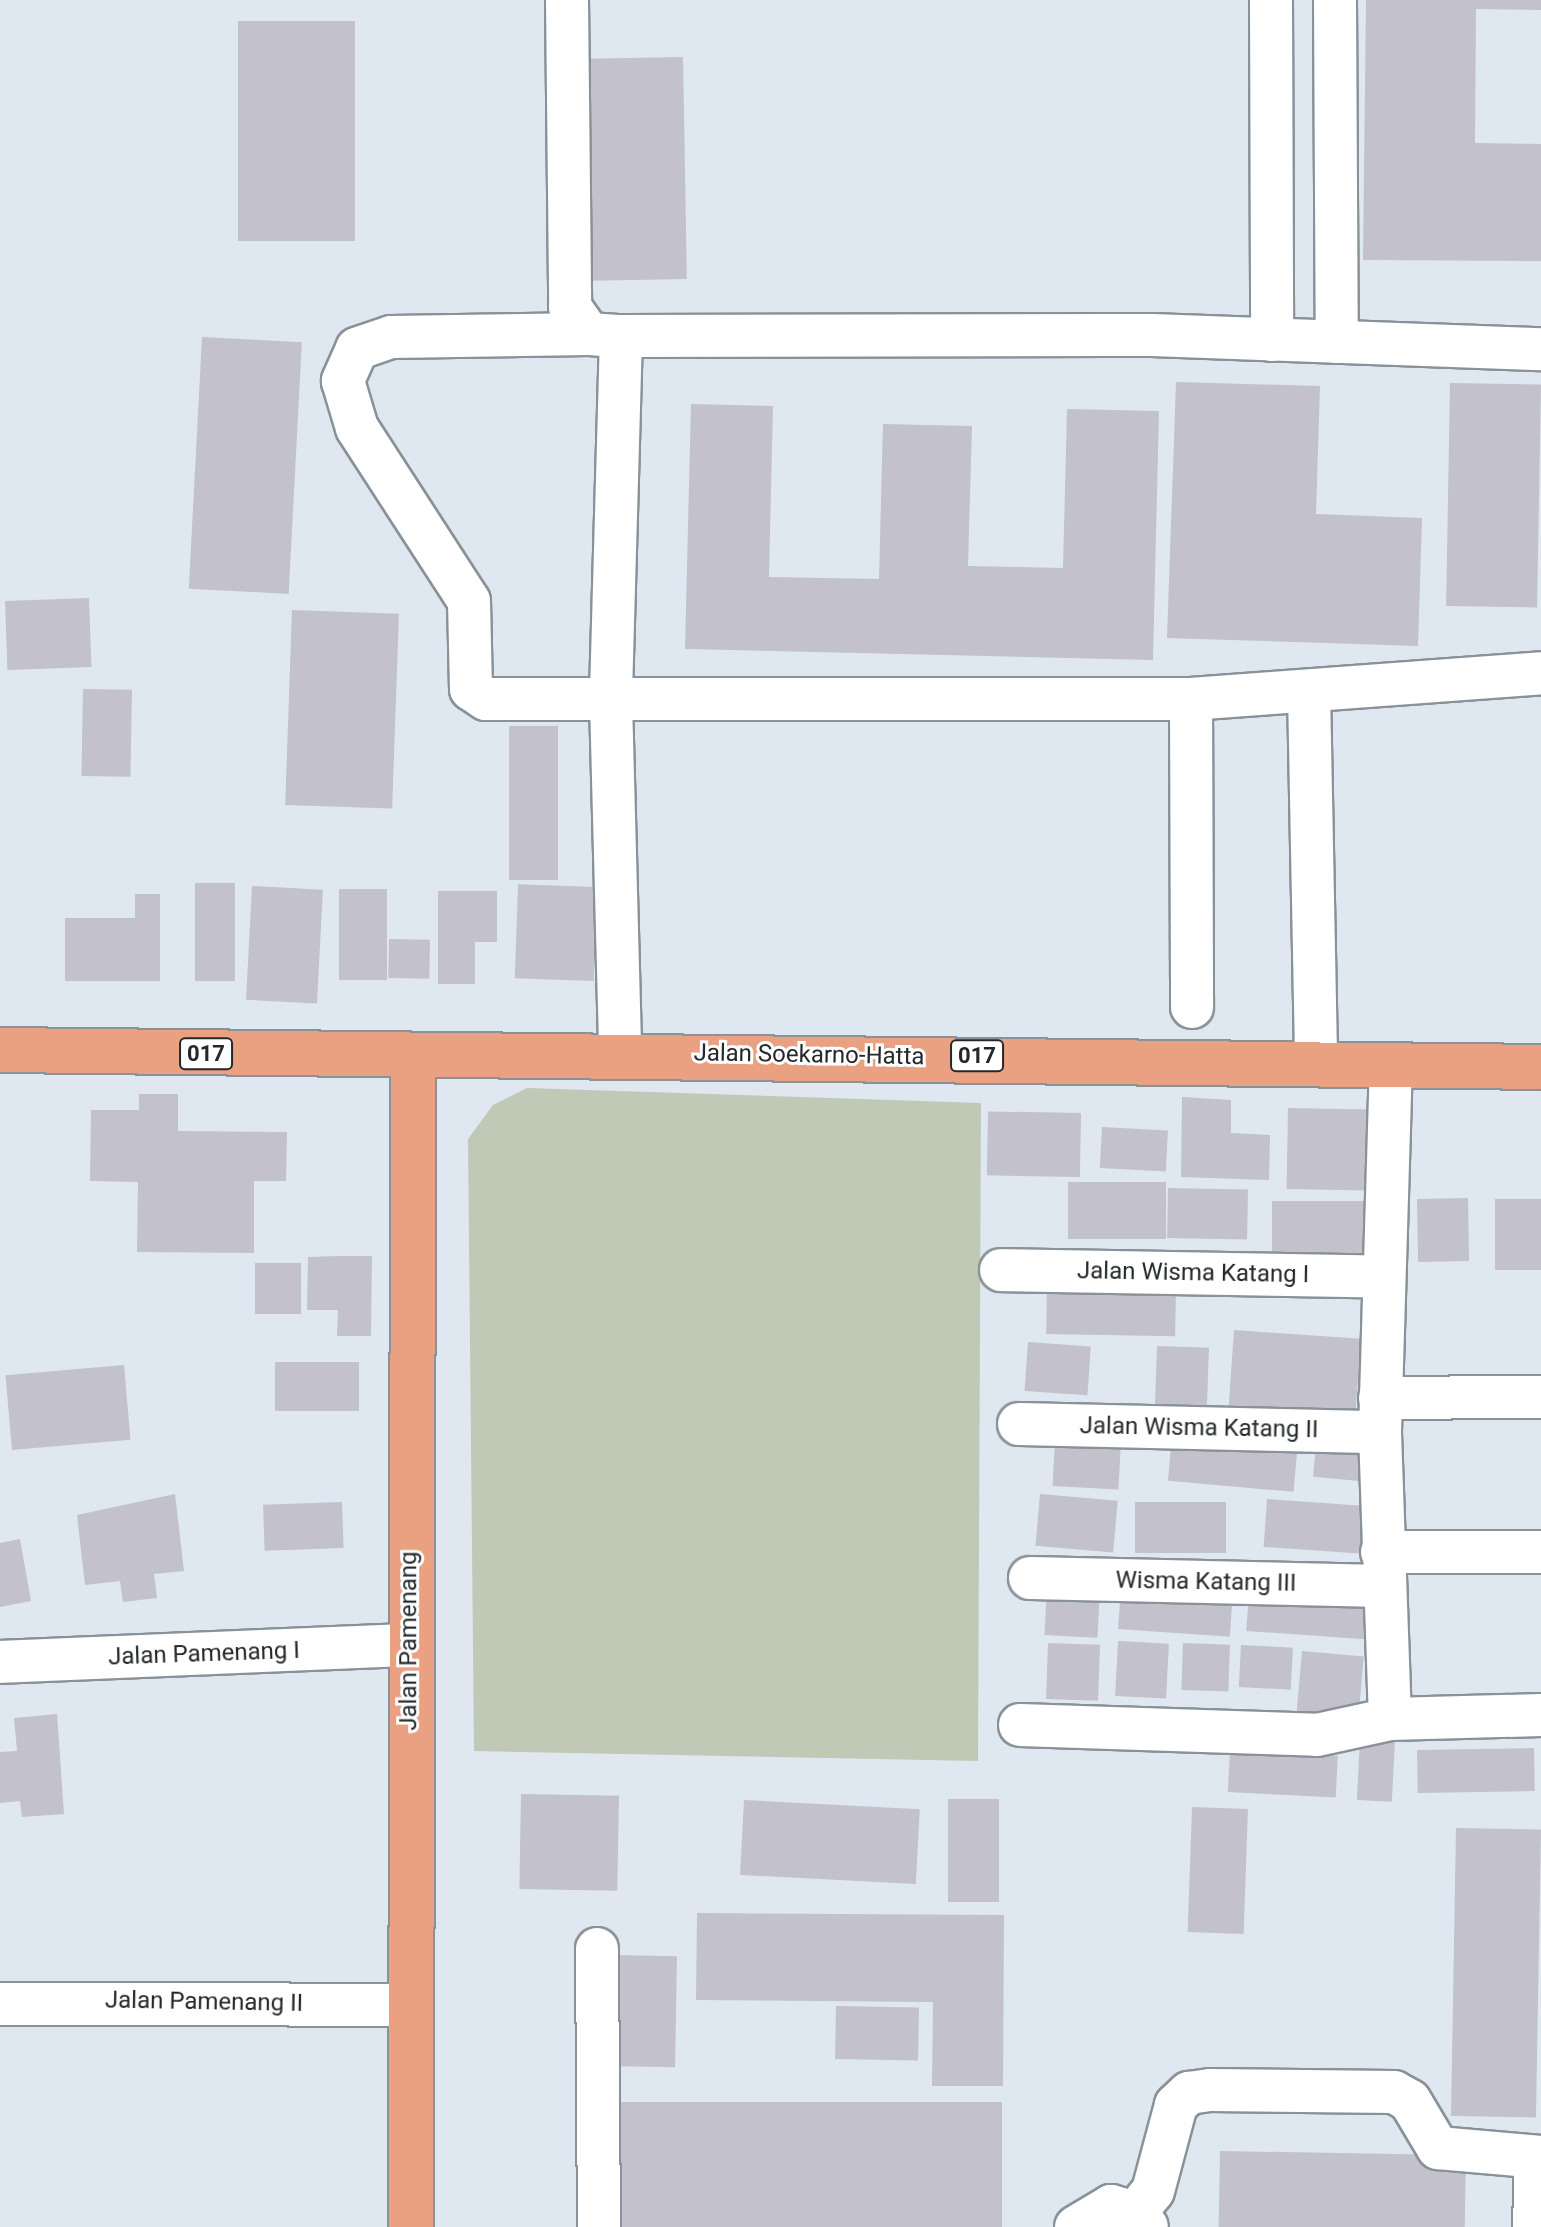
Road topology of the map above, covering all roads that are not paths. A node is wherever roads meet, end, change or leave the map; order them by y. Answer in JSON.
{"nodes":[{"id":1,"x":567,"y":0,"type":"edge"},
{"id":2,"x":1271,"y":0,"type":"edge"},
{"id":3,"x":1335,"y":0,"type":"edge"},
{"id":4,"x":605,"y":335,"type":"junction"},
{"id":5,"x":1272,"y":340,"type":"junction"},
{"id":6,"x":1337,"y":342,"type":"junction"},
{"id":7,"x":1541,"y":349,"type":"edge"},
{"id":8,"x":1541,"y":673,"type":"edge"},
{"id":9,"x":1309,"y":691,"type":"junction"},
{"id":10,"x":1191,"y":699,"type":"junction"},
{"id":11,"x":611,"y":701,"type":"junction"},
{"id":12,"x":1192,"y":1007,"type":"dead end"},
{"id":13,"x":0,"y":1050,"type":"edge"},
{"id":14,"x":620,"y":1053,"type":"junction"},
{"id":15,"x":413,"y":1056,"type":"junction"},
{"id":16,"x":1316,"y":1061,"type":"junction"},
{"id":17,"x":1391,"y":1064,"type":"junction"},
{"id":18,"x":1541,"y":1067,"type":"edge"},
{"id":19,"x":1001,"y":1270,"type":"dead end"},
{"id":20,"x":1384,"y":1277,"type":"junction"},
{"id":21,"x":1541,"y":1397,"type":"edge"},
{"id":22,"x":1380,"y":1415,"type":"junction"},
{"id":23,"x":1019,"y":1424,"type":"dead end"},
{"id":24,"x":1541,"y":1552,"type":"edge"},
{"id":25,"x":1382,"y":1569,"type":"junction"},
{"id":26,"x":1030,"y":1578,"type":"dead end"},
{"id":27,"x":409,"y":1645,"type":"junction"},
{"id":28,"x":0,"y":1662,"type":"edge"},
{"id":29,"x":1541,"y":1715,"type":"edge"},
{"id":30,"x":1390,"y":1719,"type":"junction"},
{"id":31,"x":1020,"y":1725,"type":"dead end"},
{"id":32,"x":597,"y":1949,"type":"dead end"},
{"id":33,"x":0,"y":2004,"type":"edge"},
{"id":34,"x":409,"y":2005,"type":"junction"},
{"id":35,"x":1539,"y":2157,"type":"edge"},
{"id":36,"x":1141,"y":2220,"type":"edge"},
{"id":37,"x":411,"y":2227,"type":"edge"},
{"id":38,"x":599,"y":2227,"type":"edge"},
{"id":39,"x":1076,"y":2227,"type":"edge"},
{"id":40,"x":1534,"y":2227,"type":"edge"}],
"edges":[{"from":1,"to":4,"type":"street"},
{"from":2,"to":5,"type":"street"},
{"from":3,"to":6,"type":"street"},
{"from":4,"to":5,"type":"street"},
{"from":4,"to":11,"type":"street"},
{"from":4,"to":11,"type":"street"},
{"from":5,"to":6,"type":"street"},
{"from":6,"to":7,"type":"street"},
{"from":8,"to":9,"type":"street"},
{"from":9,"to":10,"type":"street"},
{"from":9,"to":16,"type":"street"},
{"from":10,"to":11,"type":"street"},
{"from":10,"to":12,"type":"street"},
{"from":11,"to":14,"type":"street"},
{"from":13,"to":15,"type":"main road","number":"017"},
{"from":14,"to":15,"type":"main road","name":"Jalan Soekarno-Hatta","number":"017"},
{"from":14,"to":16,"type":"main road","name":"Jalan Soekarno-Hatta","number":"017"},
{"from":15,"to":27,"type":"main road","name":"Jalan Pamenang"},
{"from":16,"to":17,"type":"main road","name":"Jalan Soekarno-Hatta","number":"017"},
{"from":17,"to":18,"type":"main road","name":"Jalan Soekarno-Hatta","number":"017"},
{"from":17,"to":20,"type":"street"},
{"from":19,"to":20,"type":"street","name":"Jalan Wisma Katang I"},
{"from":20,"to":22,"type":"street"},
{"from":21,"to":22,"type":"street","name":"Jalan Wisma Katang II"},
{"from":22,"to":23,"type":"street","name":"Jalan Wisma Katang II"},
{"from":22,"to":25,"type":"street"},
{"from":24,"to":25,"type":"street","name":"Wisma Katang III"},
{"from":25,"to":26,"type":"street","name":"Wisma Katang III"},
{"from":25,"to":30,"type":"street"},
{"from":27,"to":28,"type":"street","name":"Jalan Pamenang I"},
{"from":27,"to":34,"type":"main road","name":"Jalan Pamenang"},
{"from":29,"to":30,"type":"street"},
{"from":30,"to":31,"type":"street"},
{"from":32,"to":38,"type":"street"},
{"from":33,"to":34,"type":"street","name":"Jalan Pamenang II"},
{"from":34,"to":37,"type":"main road","name":"Jalan Pamenang"},
{"from":35,"to":36,"type":"street"},
{"from":35,"to":40,"type":"street"},
{"from":36,"to":39,"type":"street"}]}
